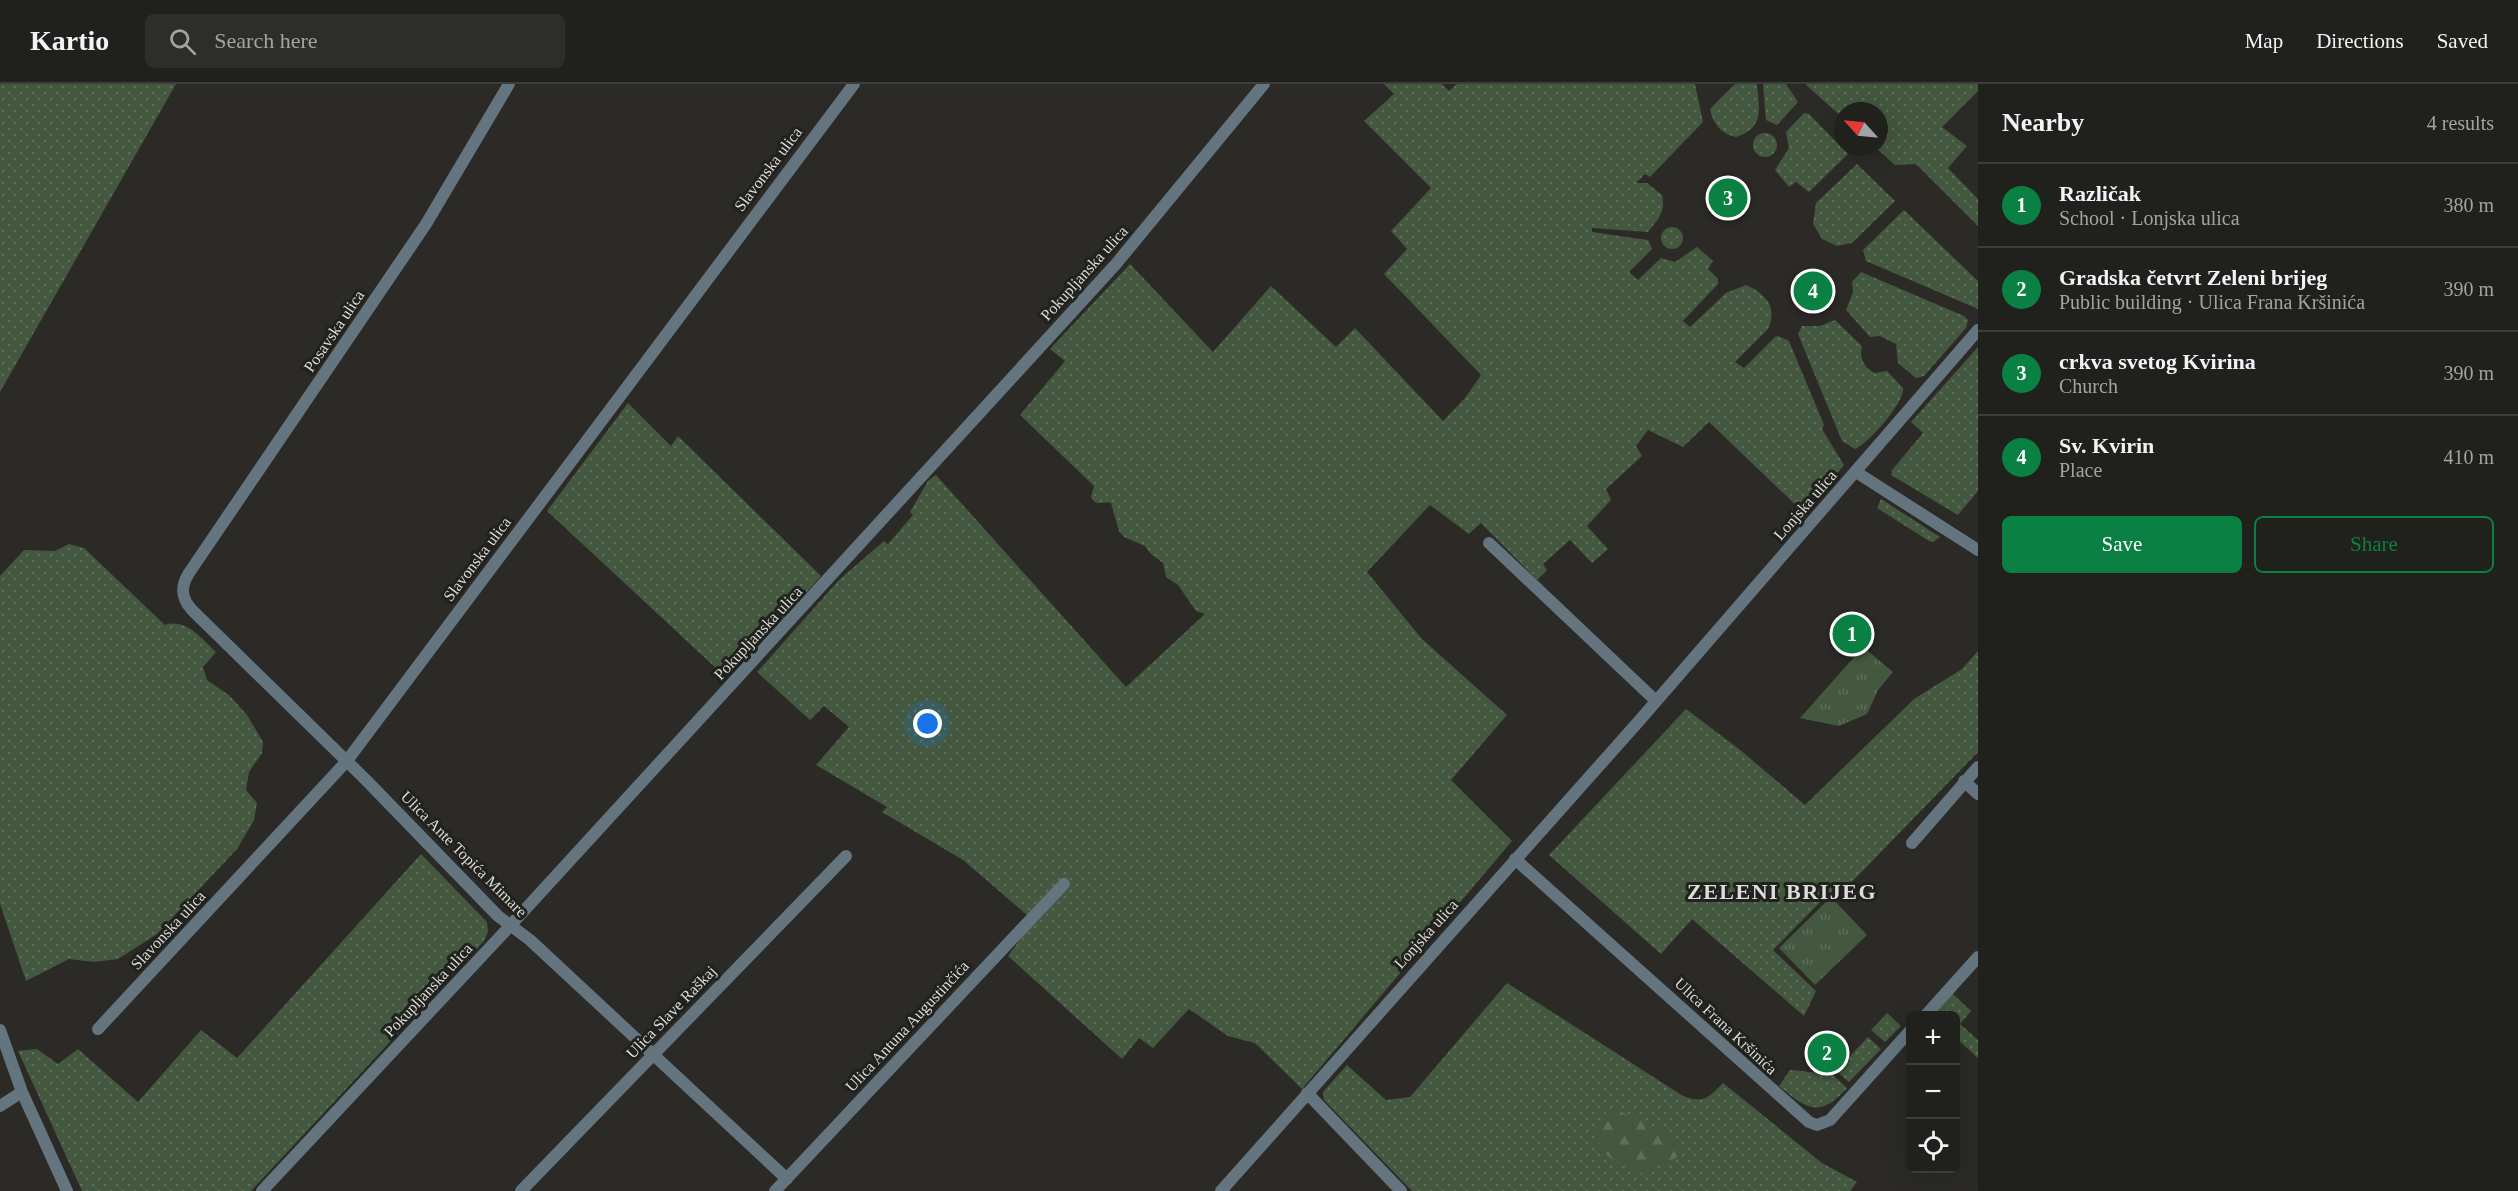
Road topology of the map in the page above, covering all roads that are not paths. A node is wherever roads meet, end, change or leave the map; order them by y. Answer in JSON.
{"nodes":[{"id":1,"x":509,"y":84,"type":"edge"},
{"id":2,"x":854,"y":84,"type":"edge"},
{"id":3,"x":1264,"y":84,"type":"edge"},
{"id":4,"x":1978,"y":330,"type":"edge"},
{"id":5,"x":1856,"y":472,"type":"junction"},
{"id":6,"x":1489,"y":543,"type":"dead end"},
{"id":7,"x":1978,"y":550,"type":"edge"},
{"id":8,"x":182,"y":592,"type":"joint"},
{"id":9,"x":1656,"y":701,"type":"junction"},
{"id":10,"x":346,"y":762,"type":"junction"},
{"id":11,"x":1978,"y":766,"type":"edge"},
{"id":12,"x":1964,"y":782,"type":"junction"},
{"id":13,"x":1978,"y":794,"type":"edge"},
{"id":14,"x":1912,"y":843,"type":"dead end"},
{"id":15,"x":846,"y":856,"type":"dead end"},
{"id":16,"x":1515,"y":859,"type":"junction"},
{"id":17,"x":1064,"y":884,"type":"dead end"},
{"id":18,"x":510,"y":926,"type":"junction"},
{"id":19,"x":1978,"y":957,"type":"edge"},
{"id":20,"x":1929,"y":1011,"type":"edge"},
{"id":21,"x":0,"y":1029,"type":"edge"},
{"id":22,"x":98,"y":1029,"type":"dead end"},
{"id":23,"x":1906,"y":1036,"type":"edge"},
{"id":24,"x":654,"y":1054,"type":"junction"},
{"id":25,"x":22,"y":1092,"type":"junction"},
{"id":26,"x":1307,"y":1093,"type":"junction"},
{"id":27,"x":0,"y":1106,"type":"edge"},
{"id":28,"x":787,"y":1179,"type":"junction"},
{"id":29,"x":67,"y":1191,"type":"edge"},
{"id":30,"x":262,"y":1191,"type":"edge"},
{"id":31,"x":521,"y":1191,"type":"edge"},
{"id":32,"x":775,"y":1191,"type":"edge"},
{"id":33,"x":1221,"y":1191,"type":"edge"},
{"id":34,"x":1401,"y":1191,"type":"edge"}],
"edges":[{"from":1,"to":8,"type":"street","name":"Posavska ulica"},
{"from":2,"to":10,"type":"street","name":"Slavonska ulica"},
{"from":3,"to":18,"type":"street","name":"Pokupljanska ulica"},
{"from":4,"to":5,"type":"street","name":"Lonjska ulica"},
{"from":5,"to":7,"type":"street"},
{"from":5,"to":9,"type":"street","name":"Lonjska ulica"},
{"from":6,"to":9,"type":"street"},
{"from":8,"to":10,"type":"street","name":"Ulica Ante Topića Mimare"},
{"from":9,"to":16,"type":"street","name":"Lonjska ulica"},
{"from":10,"to":18,"type":"street","name":"Ulica Ante Topića Mimare"},
{"from":10,"to":22,"type":"street","name":"Slavonska ulica"},
{"from":11,"to":12,"type":"street"},
{"from":12,"to":13,"type":"street"},
{"from":12,"to":14,"type":"street"},
{"from":15,"to":24,"type":"street","name":"Ulica Slave Raškaj"},
{"from":16,"to":23,"type":"street","name":"Ulica Frana Kršinića"},
{"from":16,"to":26,"type":"street","name":"Lonjska ulica"},
{"from":17,"to":28,"type":"street","name":"Ulica Antuna Augustinčića"},
{"from":18,"to":24,"type":"street","name":"Ulica Ante Topića Mimare"},
{"from":18,"to":30,"type":"street","name":"Pokupljanska ulica"},
{"from":19,"to":20,"type":"street"},
{"from":21,"to":25,"type":"street"},
{"from":24,"to":28,"type":"street","name":"Ulica Ante Topića Mimare"},
{"from":24,"to":31,"type":"street","name":"Ulica Slave Raškaj"},
{"from":25,"to":27,"type":"street"},
{"from":25,"to":29,"type":"street"},
{"from":26,"to":33,"type":"street","name":"Lonjska ulica"},
{"from":26,"to":34,"type":"street"},
{"from":28,"to":32,"type":"street","name":"Ulica Antuna Augustinčića"}]}
